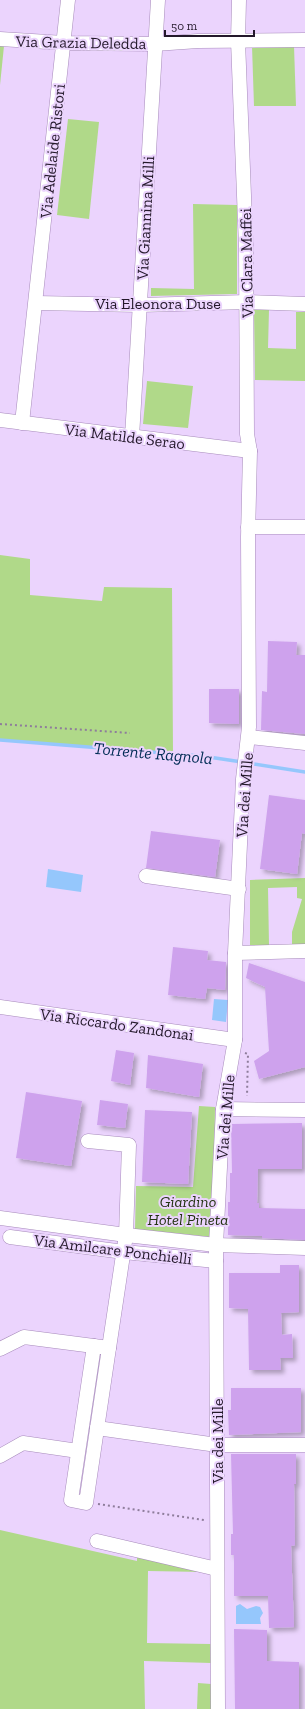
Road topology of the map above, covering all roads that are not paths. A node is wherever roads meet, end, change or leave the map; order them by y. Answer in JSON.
{"nodes":[{"id":1,"x":68,"y":0,"type":"edge"},
{"id":2,"x":158,"y":0,"type":"edge"},
{"id":3,"x":239,"y":0,"type":"edge"},
{"id":4,"x":0,"y":40,"type":"edge"},
{"id":5,"x":305,"y":40,"type":"edge"},
{"id":6,"x":238,"y":41,"type":"junction"},
{"id":7,"x":64,"y":43,"type":"junction"},
{"id":8,"x":155,"y":44,"type":"junction"},
{"id":9,"x":247,"y":302,"type":"junction"},
{"id":10,"x":36,"y":303,"type":"junction"},
{"id":11,"x":305,"y":304,"type":"edge"},
{"id":12,"x":140,"y":305,"type":"junction"},
{"id":13,"x":0,"y":420,"type":"edge"},
{"id":14,"x":22,"y":423,"type":"junction"},
{"id":15,"x":132,"y":437,"type":"junction"},
{"id":16,"x":250,"y":451,"type":"junction"},
{"id":17,"x":248,"y":527,"type":"junction"},
{"id":18,"x":305,"y":527,"type":"edge"},
{"id":19,"x":248,"y":742,"type":"junction"},
{"id":20,"x":305,"y":742,"type":"edge"},
{"id":21,"x":146,"y":876,"type":"dead end"},
{"id":22,"x":239,"y":889,"type":"junction"},
{"id":23,"x":305,"y":951,"type":"edge"},
{"id":24,"x":235,"y":953,"type":"junction"},
{"id":25,"x":0,"y":1007,"type":"edge"},
{"id":26,"x":235,"y":1040,"type":"junction"},
{"id":27,"x":223,"y":1109,"type":"junction"},
{"id":28,"x":305,"y":1110,"type":"edge"},
{"id":29,"x":88,"y":1141,"type":"dead end"},
{"id":30,"x":6,"y":1219,"type":"edge"},
{"id":31,"x":126,"y":1235,"type":"junction"},
{"id":32,"x":5,"y":1239,"type":"edge"},
{"id":33,"x":216,"y":1245,"type":"junction"},
{"id":34,"x":305,"y":1248,"type":"edge"},
{"id":35,"x":124,"y":1252,"type":"junction"},
{"id":36,"x":216,"y":1260,"type":"junction"},
{"id":37,"x":94,"y":1346,"type":"junction"},
{"id":38,"x":109,"y":1348,"type":"junction"},
{"id":39,"x":0,"y":1349,"type":"edge"},
{"id":40,"x":97,"y":1428,"type":"junction"},
{"id":41,"x":305,"y":1444,"type":"edge"},
{"id":42,"x":217,"y":1445,"type":"junction"},
{"id":43,"x":78,"y":1451,"type":"junction"},
{"id":44,"x":0,"y":1456,"type":"edge"},
{"id":45,"x":96,"y":1541,"type":"dead end"},
{"id":46,"x":217,"y":1569,"type":"junction"},
{"id":47,"x":218,"y":1709,"type":"edge"}],
"edges":[{"from":1,"to":7,"type":"street","name":"Via Adelaide Ristori"},
{"from":2,"to":8,"type":"street","name":"Via Giannina Milli"},
{"from":3,"to":6,"type":"street","name":"Via Clara Maffei"},
{"from":4,"to":7,"type":"street","name":"Via Grazia Deledda"},
{"from":5,"to":6,"type":"street","name":"Via Grazia Deledda"},
{"from":6,"to":8,"type":"street","name":"Via Grazia Deledda"},
{"from":6,"to":9,"type":"street","name":"Via Clara Maffei"},
{"from":7,"to":8,"type":"street","name":"Via Grazia Deledda"},
{"from":7,"to":10,"type":"street","name":"Via Adelaide Ristori"},
{"from":8,"to":12,"type":"street","name":"Via Giannina Milli"},
{"from":9,"to":11,"type":"street","name":"Via Eleonora Duse"},
{"from":9,"to":12,"type":"street","name":"Via Eleonora Duse"},
{"from":9,"to":16,"type":"street","name":"Via Clara Maffei"},
{"from":10,"to":12,"type":"street","name":"Via Eleonora Duse"},
{"from":10,"to":14,"type":"street","name":"Via Adelaide Ristori"},
{"from":12,"to":15,"type":"street","name":"Via Giannina Milli"},
{"from":13,"to":14,"type":"street","name":"Via Matilde Serao"},
{"from":14,"to":15,"type":"street","name":"Via Matilde Serao"},
{"from":15,"to":16,"type":"street","name":"Via Matilde Serao"},
{"from":16,"to":17,"type":"street","name":"Via Clara Maffei"},
{"from":17,"to":18,"type":"street"},
{"from":17,"to":19,"type":"street","name":"Via dei Mille"},
{"from":19,"to":20,"type":"street"},
{"from":19,"to":22,"type":"street","name":"Via dei Mille"},
{"from":21,"to":22,"type":"street"},
{"from":22,"to":24,"type":"street","name":"Via dei Mille"},
{"from":23,"to":24,"type":"street"},
{"from":24,"to":26,"type":"street","name":"Via dei Mille"},
{"from":25,"to":26,"type":"street","name":"Via Riccardo Zandonai"},
{"from":26,"to":27,"type":"street","name":"Via dei Mille"},
{"from":27,"to":28,"type":"street"},
{"from":27,"to":33,"type":"street","name":"Via dei Mille"},
{"from":29,"to":31,"type":"street"},
{"from":30,"to":31,"type":"street","name":"Via Amilcare Ponchielli"},
{"from":30,"to":32,"type":"street"},
{"from":31,"to":33,"type":"street","name":"Via Amilcare Ponchielli"},
{"from":31,"to":35,"type":"street"},
{"from":32,"to":35,"type":"street","name":"Via Amilcare Ponchielli"},
{"from":33,"to":34,"type":"street","name":"Via Amilcare Ponchielli"},
{"from":33,"to":36,"type":"street","name":"Via dei Mille"},
{"from":35,"to":36,"type":"street","name":"Via Amilcare Ponchielli"},
{"from":35,"to":38,"type":"street"},
{"from":36,"to":42,"type":"street","name":"Via dei Mille"},
{"from":37,"to":38,"type":"street"},
{"from":37,"to":39,"type":"street"},
{"from":37,"to":43,"type":"street"},
{"from":38,"to":40,"type":"street"},
{"from":40,"to":42,"type":"street"},
{"from":40,"to":43,"type":"street"},
{"from":41,"to":42,"type":"street"},
{"from":42,"to":46,"type":"street","name":"Via dei Mille"},
{"from":43,"to":44,"type":"street"},
{"from":45,"to":46,"type":"street"},
{"from":46,"to":47,"type":"street","name":"Via dei Mille"}]}
